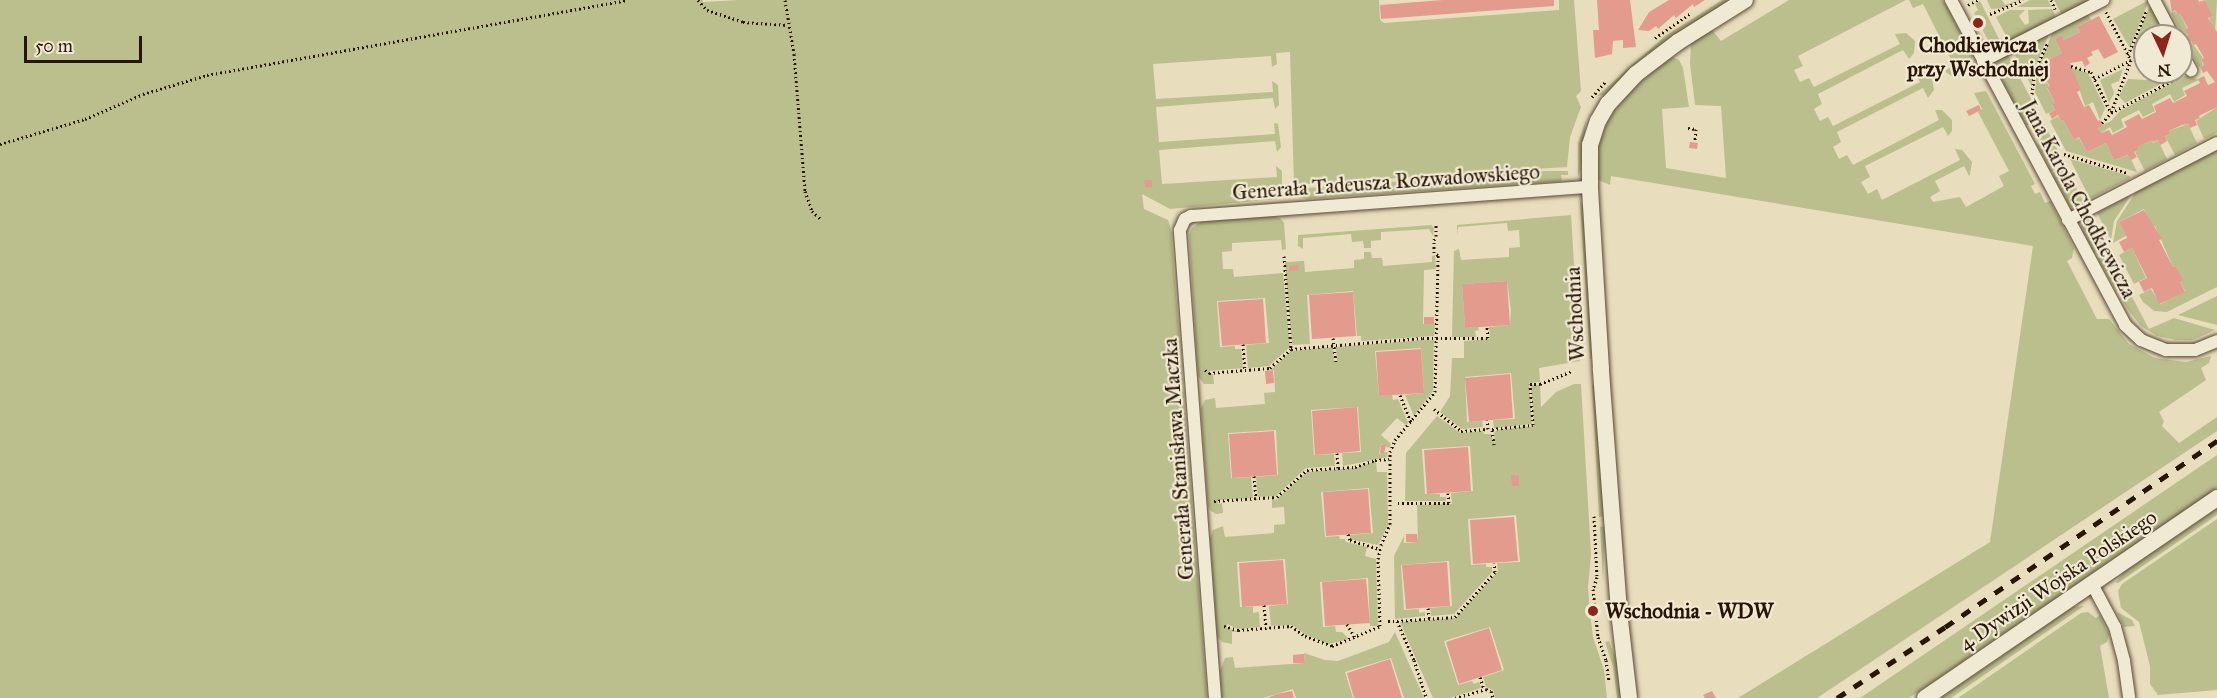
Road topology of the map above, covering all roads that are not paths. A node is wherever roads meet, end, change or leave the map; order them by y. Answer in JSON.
{"nodes":[{"id":1,"x":1745,"y":0,"type":"edge"},
{"id":2,"x":1951,"y":0,"type":"edge"},
{"id":3,"x":2102,"y":1,"type":"edge"},
{"id":4,"x":2152,"y":1,"type":"edge"},
{"id":5,"x":2166,"y":24,"type":"edge"},
{"id":6,"x":1983,"y":61,"type":"junction"},
{"id":7,"x":2217,"y":143,"type":"edge"},
{"id":8,"x":1590,"y":187,"type":"junction"},
{"id":9,"x":1185,"y":219,"type":"joint"},
{"id":10,"x":2068,"y":220,"type":"junction"},
{"id":11,"x":2217,"y":341,"type":"edge"},
{"id":12,"x":2217,"y":498,"type":"edge"},
{"id":13,"x":2092,"y":584,"type":"junction"},
{"id":14,"x":1215,"y":698,"type":"edge"},
{"id":15,"x":1629,"y":698,"type":"edge"},
{"id":16,"x":1925,"y":698,"type":"edge"},
{"id":17,"x":2129,"y":698,"type":"edge"}],
"edges":[{"from":1,"to":8,"type":"street","name":"Wschodnia"},
{"from":2,"to":6,"type":"street","name":"Jana Karola Chodkiewicza"},
{"from":3,"to":6,"type":"street"},
{"from":4,"to":5,"type":"street"},
{"from":6,"to":10,"type":"street","name":"Jana Karola Chodkiewicza"},
{"from":7,"to":10,"type":"street"},
{"from":8,"to":9,"type":"street","name":"Generała Tadeusza Rozwadowskiego"},
{"from":8,"to":15,"type":"street","name":"Wschodnia"},
{"from":9,"to":14,"type":"street","name":"Generała Stanisława Maczka"},
{"from":10,"to":11,"type":"street","name":"Jana Karola Chodkiewicza"},
{"from":12,"to":13,"type":"street","name":"4 Dywizji Wojska Polskiego"},
{"from":13,"to":16,"type":"street","name":"4 Dywizji Wojska Polskiego"},
{"from":13,"to":17,"type":"street"}]}
